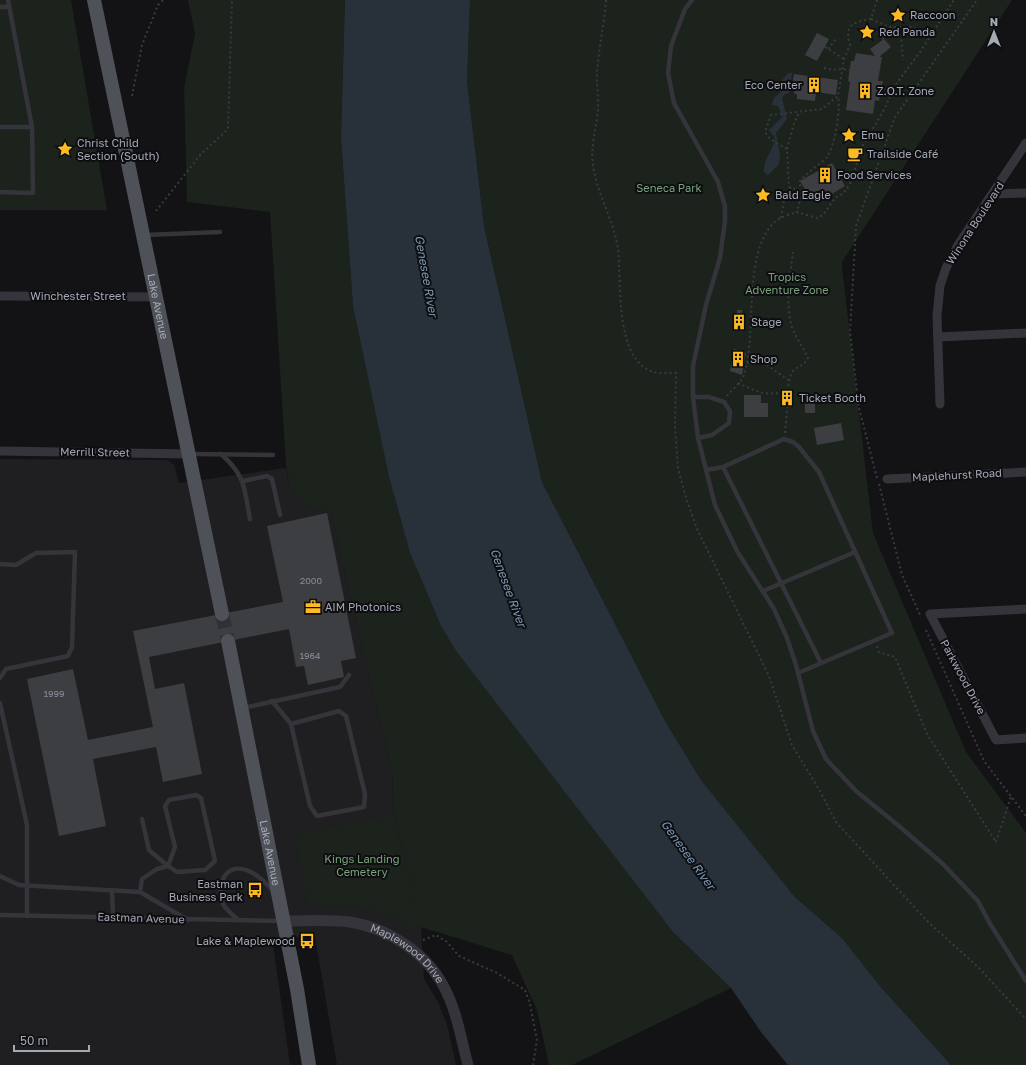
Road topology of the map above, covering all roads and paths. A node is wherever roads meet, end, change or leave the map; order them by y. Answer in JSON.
{"nodes":[{"id":1,"x":8,"y":0,"type":"edge"},
{"id":2,"x":94,"y":0,"type":"edge"},
{"id":3,"x":163,"y":0,"type":"edge"},
{"id":4,"x":232,"y":0,"type":"edge"},
{"id":5,"x":606,"y":0,"type":"edge"},
{"id":6,"x":687,"y":0,"type":"edge"},
{"id":7,"x":692,"y":0,"type":"edge"},
{"id":8,"x":878,"y":0,"type":"edge"},
{"id":9,"x":954,"y":0,"type":"edge"},
{"id":10,"x":977,"y":0,"type":"edge"},
{"id":11,"x":0,"y":7,"type":"edge"},
{"id":12,"x":9,"y":7,"type":"junction"},
{"id":13,"x":685,"y":9,"type":"junction"},
{"id":14,"x":871,"y":19,"type":"junction"},
{"id":15,"x":892,"y":27,"type":"junction"},
{"id":16,"x":922,"y":31,"type":"dead end"},
{"id":17,"x":836,"y":39,"type":"dead end"},
{"id":18,"x":825,"y":47,"type":"dead end"},
{"id":19,"x":828,"y":49,"type":"junction"},
{"id":20,"x":844,"y":59,"type":"junction"},
{"id":21,"x":903,"y":60,"type":"dead end"},
{"id":22,"x":824,"y":68,"type":"dead end"},
{"id":23,"x":842,"y":69,"type":"junction"},
{"id":24,"x":850,"y":70,"type":"dead end"},
{"id":25,"x":132,"y":96,"type":"dead end"},
{"id":26,"x":838,"y":96,"type":"junction"},
{"id":27,"x":799,"y":113,"type":"junction"},
{"id":28,"x":0,"y":127,"type":"edge"},
{"id":29,"x":32,"y":127,"type":"junction"},
{"id":30,"x":1026,"y":144,"type":"edge"},
{"id":31,"x":787,"y":149,"type":"junction"},
{"id":32,"x":791,"y":188,"type":"junction"},
{"id":33,"x":802,"y":191,"type":"junction"},
{"id":34,"x":0,"y":192,"type":"edge"},
{"id":35,"x":1026,"y":193,"type":"edge"},
{"id":36,"x":993,"y":194,"type":"junction"},
{"id":37,"x":156,"y":211,"type":"dead end"},
{"id":38,"x":797,"y":212,"type":"junction"},
{"id":39,"x":781,"y":218,"type":"junction"},
{"id":40,"x":220,"y":232,"type":"dead end"},
{"id":41,"x":144,"y":235,"type":"junction"},
{"id":42,"x":793,"y":252,"type":"dead end"},
{"id":43,"x":0,"y":296,"type":"edge"},
{"id":44,"x":157,"y":297,"type":"junction"},
{"id":45,"x":1026,"y":333,"type":"edge"},
{"id":46,"x":938,"y":337,"type":"junction"},
{"id":47,"x":747,"y":363,"type":"junction"},
{"id":48,"x":676,"y":373,"type":"dead end"},
{"id":49,"x":789,"y":380,"type":"junction"},
{"id":50,"x":738,"y":383,"type":"junction"},
{"id":51,"x":788,"y":391,"type":"junction"},
{"id":52,"x":787,"y":396,"type":"dead end"},
{"id":53,"x":693,"y":397,"type":"junction"},
{"id":54,"x":788,"y":400,"type":"dead end"},
{"id":55,"x":724,"y":402,"type":"junction"},
{"id":56,"x":940,"y":404,"type":"dead end"},
{"id":57,"x":698,"y":438,"type":"junction"},
{"id":58,"x":784,"y":439,"type":"junction"},
{"id":59,"x":0,"y":451,"type":"edge"},
{"id":60,"x":190,"y":454,"type":"junction"},
{"id":61,"x":221,"y":454,"type":"junction"},
{"id":62,"x":273,"y":455,"type":"dead end"},
{"id":63,"x":724,"y":467,"type":"junction"},
{"id":64,"x":706,"y":470,"type":"junction"},
{"id":65,"x":1026,"y":472,"type":"edge"},
{"id":66,"x":887,"y":478,"type":"dead end"},
{"id":67,"x":243,"y":480,"type":"junction"},
{"id":68,"x":280,"y":515,"type":"dead end"},
{"id":69,"x":250,"y":519,"type":"dead end"},
{"id":70,"x":855,"y":552,"type":"junction"},
{"id":71,"x":0,"y":564,"type":"edge"},
{"id":72,"x":782,"y":583,"type":"junction"},
{"id":73,"x":763,"y":591,"type":"junction"},
{"id":74,"x":1026,"y":609,"type":"edge"},
{"id":75,"x":222,"y":614,"type":"tunnel mouth"},
{"id":76,"x":874,"y":640,"type":"junction"},
{"id":77,"x":228,"y":641,"type":"tunnel mouth"},
{"id":78,"x":821,"y":663,"type":"junction"},
{"id":79,"x":798,"y":673,"type":"junction"},
{"id":80,"x":349,"y":675,"type":"dead end"},
{"id":81,"x":0,"y":678,"type":"edge"},
{"id":82,"x":0,"y":702,"type":"edge"},
{"id":83,"x":272,"y":702,"type":"junction"},
{"id":84,"x":241,"y":708,"type":"junction"},
{"id":85,"x":291,"y":724,"type":"junction"},
{"id":86,"x":1026,"y":738,"type":"edge"},
{"id":87,"x":1011,"y":797,"type":"junction"},
{"id":88,"x":1026,"y":816,"type":"edge"},
{"id":89,"x":142,"y":819,"type":"dead end"},
{"id":90,"x":168,"y":866,"type":"junction"},
{"id":91,"x":0,"y":876,"type":"edge"},
{"id":92,"x":27,"y":886,"type":"junction"},
{"id":93,"x":112,"y":890,"type":"junction"},
{"id":94,"x":140,"y":892,"type":"junction"},
{"id":95,"x":278,"y":896,"type":"junction"},
{"id":96,"x":0,"y":915,"type":"edge"},
{"id":97,"x":26,"y":916,"type":"junction"},
{"id":98,"x":112,"y":916,"type":"junction"},
{"id":99,"x":188,"y":920,"type":"junction"},
{"id":100,"x":238,"y":920,"type":"junction"},
{"id":101,"x":283,"y":921,"type":"junction"},
{"id":102,"x":423,"y":940,"type":"dead end"},
{"id":103,"x":1026,"y":981,"type":"edge"},
{"id":104,"x":309,"y":1065,"type":"edge"},
{"id":105,"x":468,"y":1065,"type":"edge"},
{"id":106,"x":533,"y":1065,"type":"edge"}],
"edges":[{"from":1,"to":12,"type":"lane"},
{"from":2,"to":41,"type":"main road","name":"Lake Avenue"},
{"from":3,"to":25,"type":"path"},
{"from":4,"to":37,"type":"path"},
{"from":5,"to":48,"type":"path"},
{"from":6,"to":13,"type":"lane"},
{"from":7,"to":13,"type":"lane"},
{"from":8,"to":14,"type":"path"},
{"from":9,"to":38,"type":"path"},
{"from":10,"to":87,"type":"path"},
{"from":11,"to":12,"type":"lane"},
{"from":12,"to":29,"type":"lane"},
{"from":13,"to":53,"type":"lane"},
{"from":14,"to":15,"type":"path"},
{"from":14,"to":20,"type":"path"},
{"from":15,"to":16,"type":"path"},
{"from":15,"to":21,"type":"path"},
{"from":17,"to":19,"type":"path"},
{"from":18,"to":19,"type":"path"},
{"from":19,"to":20,"type":"path"},
{"from":20,"to":23,"type":"path"},
{"from":22,"to":23,"type":"path"},
{"from":23,"to":24,"type":"path"},
{"from":23,"to":26,"type":"path"},
{"from":26,"to":27,"type":"path"},
{"from":26,"to":33,"type":"path"},
{"from":27,"to":31,"type":"path"},
{"from":27,"to":31,"type":"path"},
{"from":28,"to":29,"type":"lane"},
{"from":29,"to":34,"type":"lane"},
{"from":30,"to":36,"type":"street","name":"Winona Boulevard"},
{"from":31,"to":32,"type":"path"},
{"from":32,"to":33,"type":"path"},
{"from":32,"to":39,"type":"path"},
{"from":33,"to":38,"type":"path"},
{"from":35,"to":36,"type":"street"},
{"from":36,"to":46,"type":"street","name":"Winona Boulevard"},
{"from":38,"to":39,"type":"path"},
{"from":39,"to":47,"type":"path"},
{"from":40,"to":41,"type":"lane"},
{"from":41,"to":44,"type":"main road","name":"Lake Avenue"},
{"from":42,"to":49,"type":"path"},
{"from":43,"to":44,"type":"street","name":"Winchester Street"},
{"from":44,"to":60,"type":"main road","name":"Lake Avenue"},
{"from":45,"to":46,"type":"street"},
{"from":46,"to":56,"type":"street","name":"Winona Boulevard"},
{"from":47,"to":49,"type":"path"},
{"from":47,"to":50,"type":"path"},
{"from":49,"to":51,"type":"path"},
{"from":50,"to":51,"type":"path"},
{"from":50,"to":55,"type":"path"},
{"from":51,"to":52,"type":"path"},
{"from":53,"to":55,"type":"lane"},
{"from":53,"to":57,"type":"lane"},
{"from":54,"to":58,"type":"path"},
{"from":55,"to":57,"type":"lane"},
{"from":57,"to":64,"type":"lane"},
{"from":58,"to":63,"type":"lane"},
{"from":58,"to":70,"type":"lane"},
{"from":59,"to":60,"type":"street","name":"Merrill Street"},
{"from":60,"to":61,"type":"lane"},
{"from":60,"to":75,"type":"main road","name":"Lake Avenue"},
{"from":61,"to":62,"type":"lane"},
{"from":61,"to":67,"type":"lane"},
{"from":63,"to":64,"type":"lane"},
{"from":63,"to":72,"type":"lane"},
{"from":64,"to":73,"type":"lane"},
{"from":65,"to":66,"type":"street","name":"Maplehurst Road"},
{"from":67,"to":68,"type":"lane"},
{"from":67,"to":69,"type":"lane"},
{"from":70,"to":72,"type":"lane"},
{"from":70,"to":76,"type":"lane"},
{"from":71,"to":81,"type":"lane"},
{"from":72,"to":73,"type":"lane"},
{"from":72,"to":78,"type":"lane"},
{"from":73,"to":79,"type":"lane"},
{"from":74,"to":86,"type":"street","name":"Parkwood Drive"},
{"from":76,"to":78,"type":"lane"},
{"from":76,"to":87,"type":"path"},
{"from":77,"to":84,"type":"main road","name":"Lake Avenue"},
{"from":78,"to":79,"type":"lane"},
{"from":79,"to":103,"type":"lane"},
{"from":80,"to":83,"type":"lane"},
{"from":82,"to":92,"type":"lane"},
{"from":83,"to":84,"type":"lane"},
{"from":83,"to":85,"type":"lane"},
{"from":84,"to":95,"type":"main road","name":"Lake Avenue"},
{"from":85,"to":85,"type":"lane"},
{"from":87,"to":88,"type":"path"},
{"from":89,"to":90,"type":"lane"},
{"from":90,"to":90,"type":"lane"},
{"from":90,"to":94,"type":"lane"},
{"from":91,"to":92,"type":"lane"},
{"from":92,"to":93,"type":"lane"},
{"from":92,"to":97,"type":"lane"},
{"from":93,"to":94,"type":"lane"},
{"from":93,"to":98,"type":"lane"},
{"from":94,"to":99,"type":"lane"},
{"from":95,"to":100,"type":"lane"},
{"from":95,"to":101,"type":"main road","name":"Lake Avenue"},
{"from":96,"to":97,"type":"lane","name":"Eastman Avenue"},
{"from":97,"to":98,"type":"lane","name":"Eastman Avenue"},
{"from":98,"to":99,"type":"lane","name":"Eastman Avenue"},
{"from":99,"to":100,"type":"lane","name":"Eastman Avenue"},
{"from":100,"to":101,"type":"lane","name":"Eastman Avenue"},
{"from":101,"to":104,"type":"main road","name":"Lake Avenue"},
{"from":101,"to":105,"type":"street","name":"Maplewood Drive"},
{"from":102,"to":106,"type":"path"}]}
